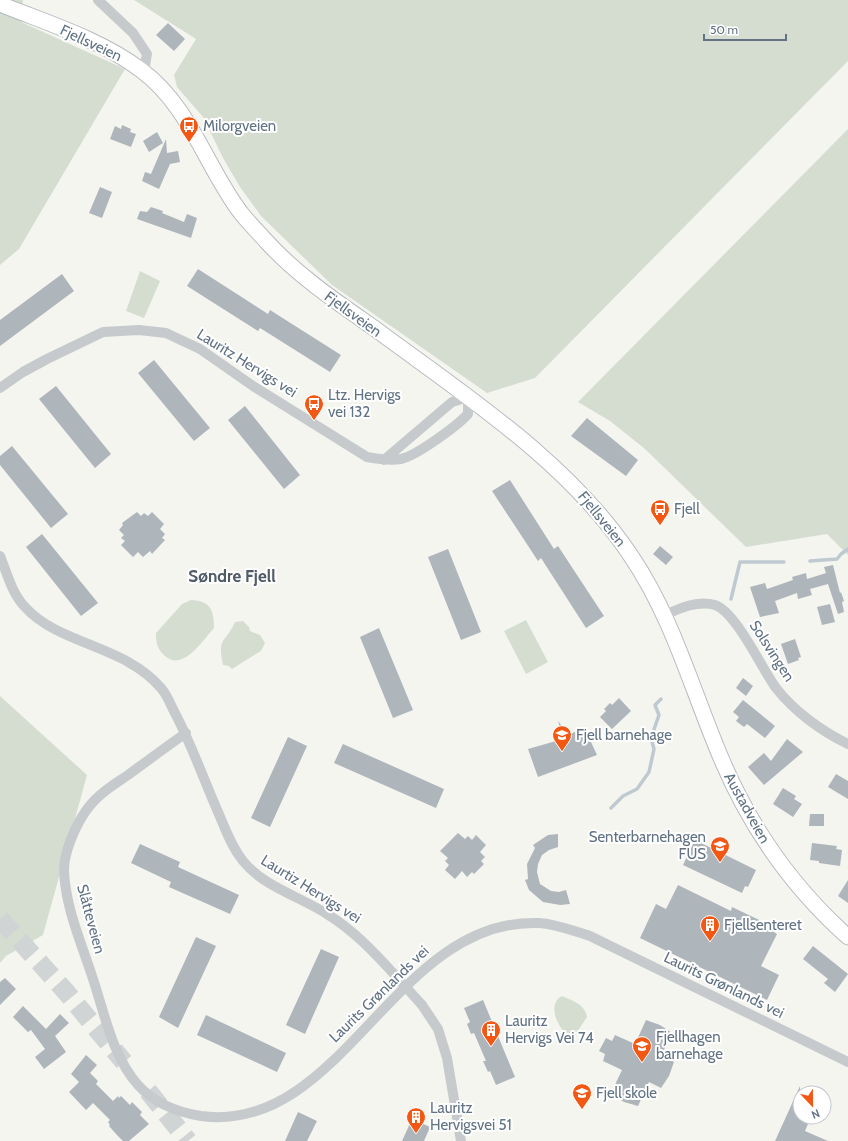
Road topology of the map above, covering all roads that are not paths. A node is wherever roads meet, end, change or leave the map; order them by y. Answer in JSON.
{"nodes":[{"id":1,"x":98,"y":0,"type":"edge"},
{"id":2,"x":0,"y":4,"type":"edge"},
{"id":3,"x":144,"y":71,"type":"junction"},
{"id":4,"x":0,"y":388,"type":"edge"},
{"id":5,"x":468,"y":398,"type":"junction"},
{"id":6,"x":384,"y":460,"type":"junction"},
{"id":7,"x":0,"y":556,"type":"edge"},
{"id":8,"x":665,"y":615,"type":"junction"},
{"id":9,"x":681,"y":656,"type":"joint"},
{"id":10,"x":186,"y":733,"type":"junction"},
{"id":11,"x":848,"y":744,"type":"edge"},
{"id":12,"x":848,"y":937,"type":"edge"},
{"id":13,"x":114,"y":1042,"type":"joint"},
{"id":14,"x":848,"y":1062,"type":"edge"},
{"id":15,"x":461,"y":1141,"type":"edge"}],
"edges":[{"from":1,"to":3,"type":"street"},
{"from":2,"to":3,"type":"main road","name":"Fjellsveien"},
{"from":3,"to":5,"type":"main road","name":"Fjellsveien"},
{"from":4,"to":6,"type":"street","name":"Lauritz Hervigs vei"},
{"from":5,"to":6,"type":"street"},
{"from":5,"to":6,"type":"street","name":"Lauritz Hervigs vei"},
{"from":5,"to":8,"type":"main road","name":"Fjellsveien"},
{"from":7,"to":10,"type":"street"},
{"from":8,"to":9,"type":"main road","name":"Fjellsveien"},
{"from":8,"to":11,"type":"street","name":"Solsvingen"},
{"from":9,"to":12,"type":"main road","name":"Austadveien"},
{"from":10,"to":13,"type":"street","name":"Slåtteveien"},
{"from":10,"to":15,"type":"street","name":"Laurtiz Hervigs vei","bridge":true},
{"from":13,"to":14,"type":"street","name":"Laurits Grønlands vei"}]}
